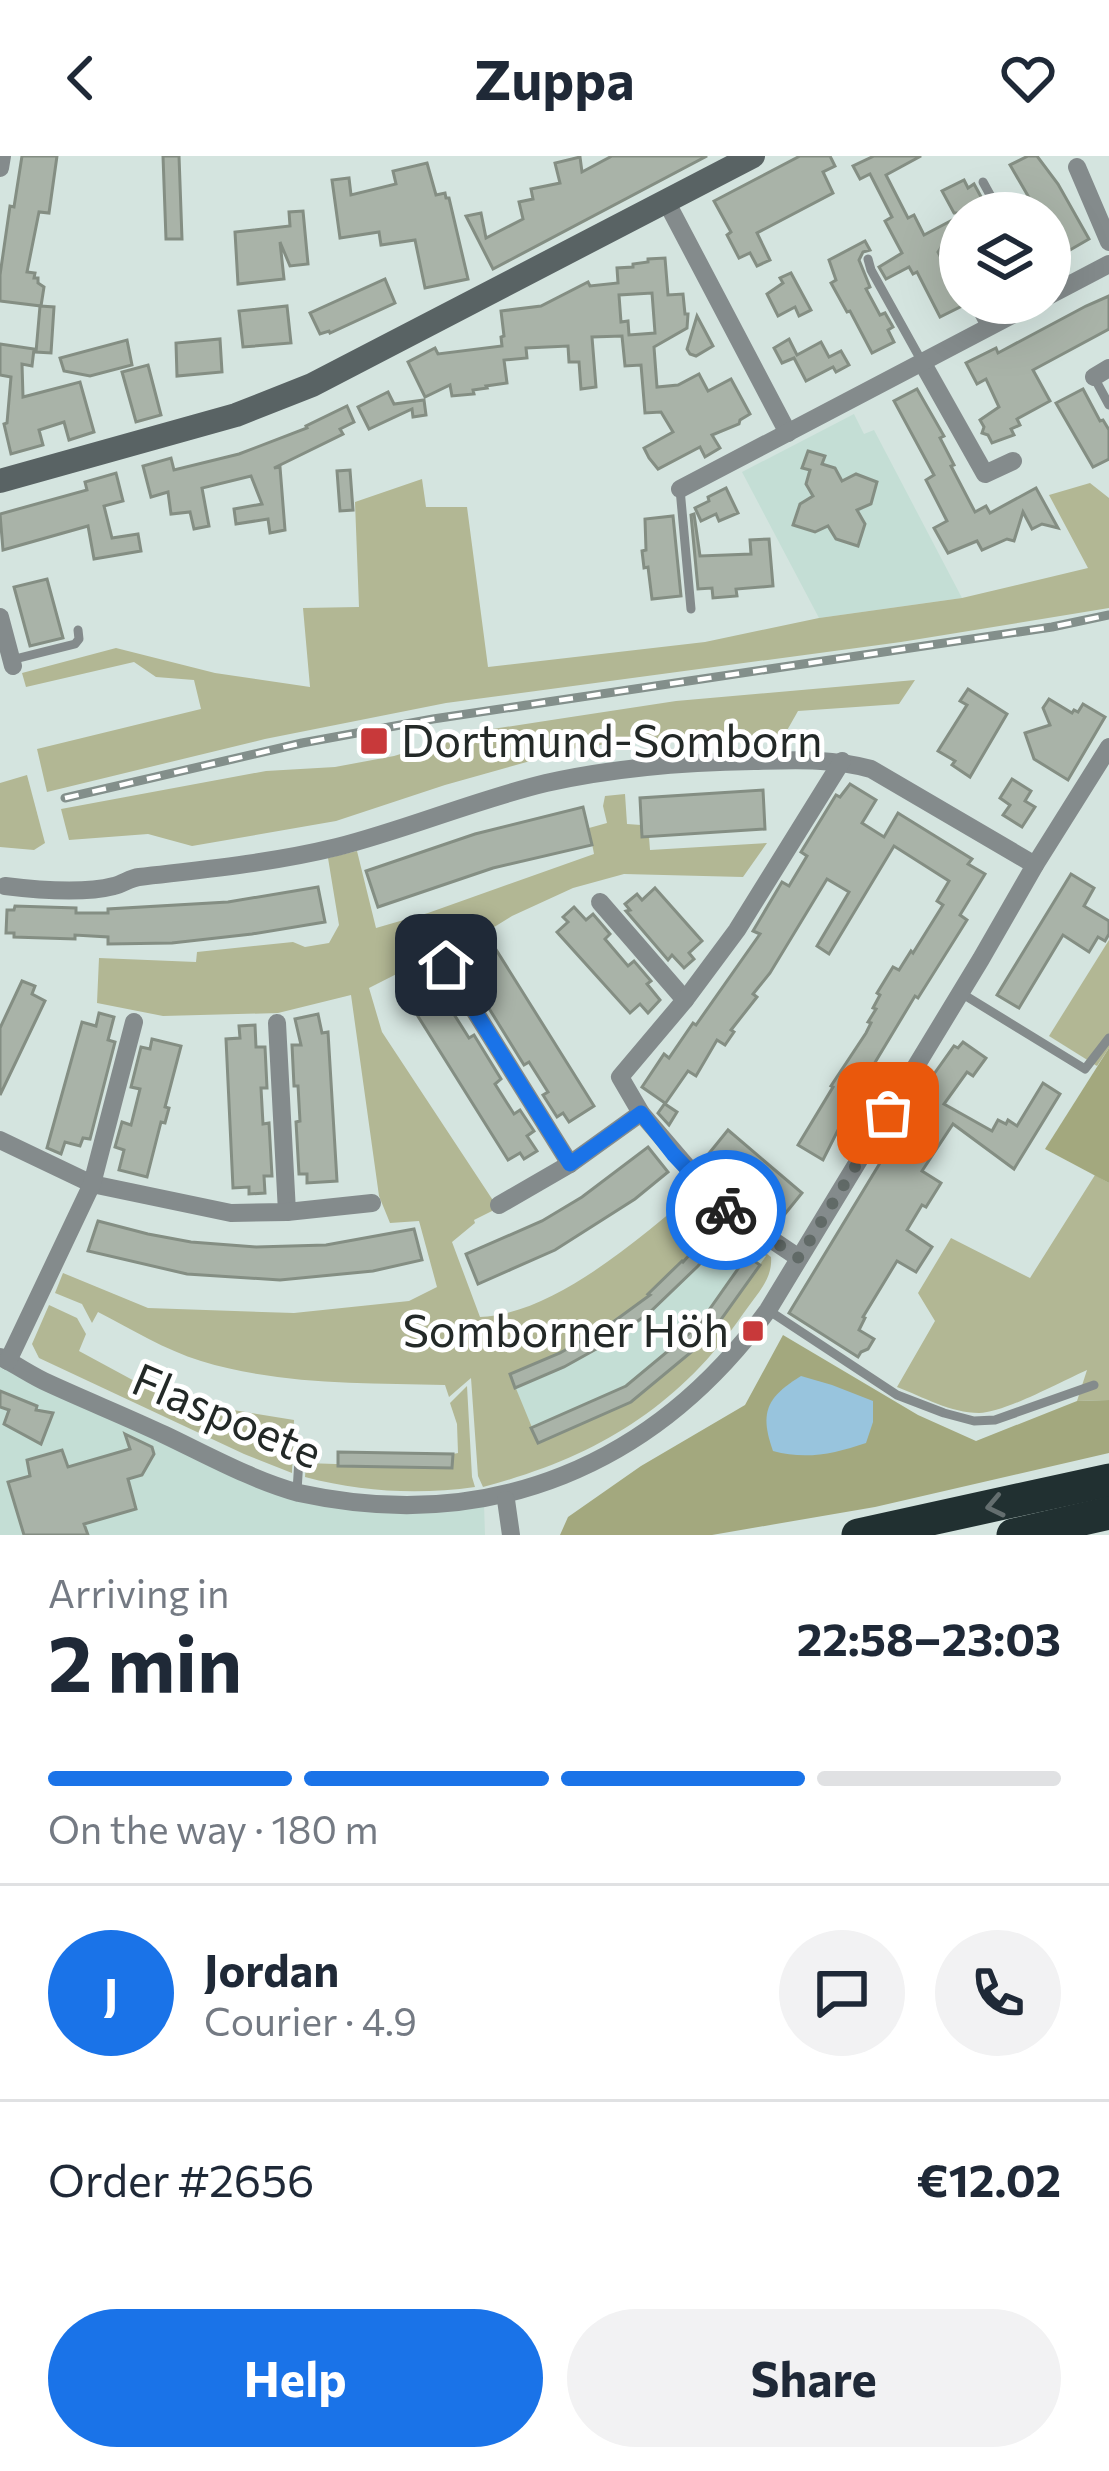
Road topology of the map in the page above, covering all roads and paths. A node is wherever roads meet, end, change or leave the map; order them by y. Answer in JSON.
{"nodes":[{"id":1,"x":2,"y":156,"type":"edge"},
{"id":2,"x":753,"y":156,"type":"edge"},
{"id":3,"x":1082,"y":162,"type":"edge"},
{"id":4,"x":0,"y":168,"type":"edge"},
{"id":5,"x":983,"y":182,"type":"dead end"},
{"id":6,"x":988,"y":192,"type":"edge"},
{"id":7,"x":666,"y":201,"type":"junction"},
{"id":8,"x":1109,"y":242,"type":"edge"},
{"id":9,"x":868,"y":259,"type":"dead end"},
{"id":10,"x":1109,"y":264,"type":"edge"},
{"id":11,"x":1071,"y":283,"type":"edge"},
{"id":12,"x":984,"y":324,"type":"edge"},
{"id":13,"x":994,"y":324,"type":"edge"},
{"id":14,"x":986,"y":328,"type":"junction"},
{"id":15,"x":922,"y":362,"type":"junction"},
{"id":16,"x":1102,"y":373,"type":"edge"},
{"id":17,"x":1109,"y":405,"type":"edge"},
{"id":18,"x":788,"y":433,"type":"junction"},
{"id":19,"x":1013,"y":460,"type":"dead end"},
{"id":20,"x":0,"y":481,"type":"edge"},
{"id":21,"x":680,"y":489,"type":"joint"},
{"id":22,"x":691,"y":609,"type":"dead end"},
{"id":23,"x":0,"y":616,"type":"edge"},
{"id":24,"x":79,"y":630,"type":"dead end"},
{"id":25,"x":12,"y":663,"type":"joint"},
{"id":26,"x":1107,"y":756,"type":"edge"},
{"id":27,"x":842,"y":761,"type":"junction"},
{"id":28,"x":1035,"y":866,"type":"junction"},
{"id":29,"x":5,"y":886,"type":"dead end"},
{"id":30,"x":600,"y":902,"type":"dead end"},
{"id":31,"x":446,"y":965,"type":"dead end"},
{"id":32,"x":961,"y":992,"type":"junction"},
{"id":33,"x":686,"y":1000,"type":"junction"},
{"id":34,"x":134,"y":1022,"type":"dead end"},
{"id":35,"x":277,"y":1023,"type":"dead end"},
{"id":36,"x":1109,"y":1038,"type":"edge"},
{"id":37,"x":641,"y":1113,"type":"junction"},
{"id":38,"x":0,"y":1140,"type":"edge"},
{"id":39,"x":570,"y":1164,"type":"junction"},
{"id":40,"x":92,"y":1184,"type":"junction"},
{"id":41,"x":372,"y":1203,"type":"dead end"},
{"id":42,"x":499,"y":1205,"type":"dead end"},
{"id":43,"x":287,"y":1212,"type":"junction"},
{"id":44,"x":799,"y":1258,"type":"junction"},
{"id":45,"x":769,"y":1310,"type":"junction"},
{"id":46,"x":4,"y":1359,"type":"edge"},
{"id":47,"x":1094,"y":1385,"type":"dead end"},
{"id":48,"x":300,"y":1443,"type":"dead end"},
{"id":49,"x":1109,"y":1480,"type":"edge"},
{"id":50,"x":296,"y":1492,"type":"junction"},
{"id":51,"x":506,"y":1500,"type":"junction"},
{"id":52,"x":1109,"y":1513,"type":"edge"},
{"id":53,"x":511,"y":1535,"type":"edge"},
{"id":54,"x":858,"y":1535,"type":"edge"},
{"id":55,"x":1013,"y":1535,"type":"edge"}],
"edges":[{"from":1,"to":4,"type":"street"},
{"from":2,"to":7,"type":"main road"},
{"from":3,"to":8,"type":"street"},
{"from":5,"to":6,"type":"lane"},
{"from":7,"to":18,"type":"street"},
{"from":7,"to":20,"type":"main road"},
{"from":9,"to":15,"type":"lane"},
{"from":10,"to":11,"type":"street"},
{"from":12,"to":14,"type":"lane"},
{"from":13,"to":14,"type":"street"},
{"from":14,"to":15,"type":"street"},
{"from":15,"to":18,"type":"street"},
{"from":15,"to":19,"type":"street"},
{"from":16,"to":17,"type":"lane"},
{"from":18,"to":21,"type":"street"},
{"from":21,"to":22,"type":"lane"},
{"from":23,"to":25,"type":"street"},
{"from":24,"to":25,"type":"lane"},
{"from":26,"to":28,"type":"street","name":"Flaspoete"},
{"from":27,"to":28,"type":"street"},
{"from":27,"to":29,"type":"street"},
{"from":27,"to":33,"type":"street"},
{"from":28,"to":32,"type":"street","name":"Flaspoete"},
{"from":30,"to":33,"type":"street"},
{"from":31,"to":39,"type":"street"},
{"from":32,"to":36,"type":"lane"},
{"from":32,"to":44,"type":"street","name":"Flaspoete"},
{"from":33,"to":37,"type":"street"},
{"from":34,"to":40,"type":"street"},
{"from":35,"to":43,"type":"street"},
{"from":37,"to":39,"type":"street"},
{"from":37,"to":44,"type":"street"},
{"from":38,"to":40,"type":"street"},
{"from":39,"to":42,"type":"street"},
{"from":40,"to":43,"type":"street"},
{"from":40,"to":46,"type":"street"},
{"from":41,"to":43,"type":"street"},
{"from":44,"to":45,"type":"street","name":"Flaspoete"},
{"from":45,"to":47,"type":"lane"},
{"from":45,"to":51,"type":"street","name":"Flaspoete"},
{"from":46,"to":50,"type":"street","name":"Flaspoete"},
{"from":48,"to":50,"type":"lane"},
{"from":49,"to":54,"type":"highway","one_way":true},
{"from":50,"to":51,"type":"street","name":"Flaspoete"},
{"from":51,"to":53,"type":"street"},
{"from":52,"to":55,"type":"highway"}]}
